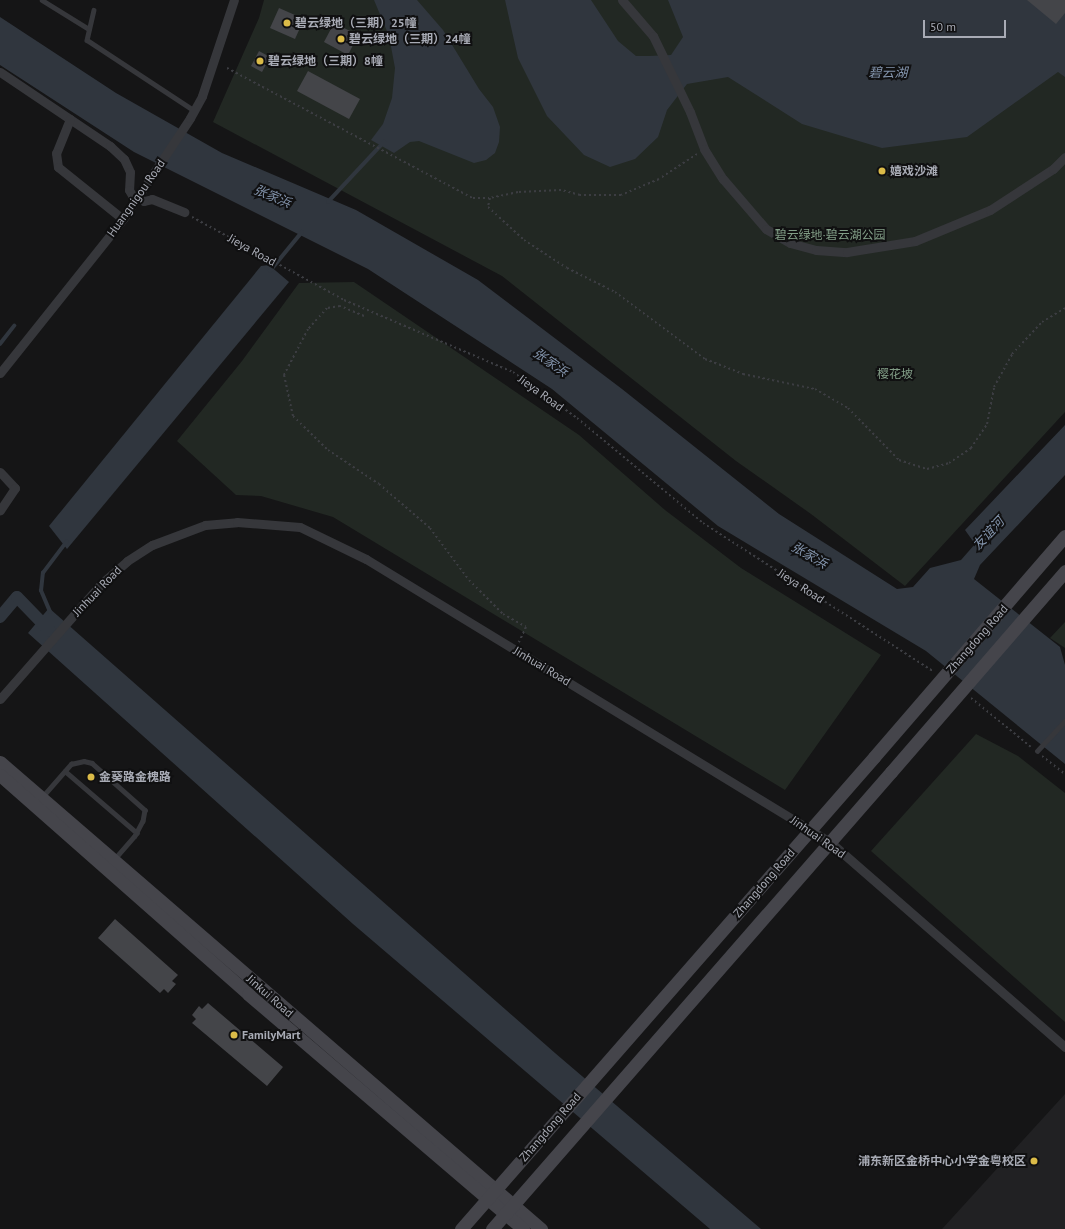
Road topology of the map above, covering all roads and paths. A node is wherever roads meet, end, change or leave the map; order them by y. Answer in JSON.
{"nodes":[{"id":1,"x":42,"y":0,"type":"edge"},
{"id":2,"x":234,"y":0,"type":"edge"},
{"id":3,"x":622,"y":0,"type":"edge"},
{"id":4,"x":94,"y":10,"type":"dead end"},
{"id":5,"x":89,"y":29,"type":"junction"},
{"id":6,"x":228,"y":68,"type":"dead end"},
{"id":7,"x":0,"y":72,"type":"edge"},
{"id":8,"x":195,"y":111,"type":"junction"},
{"id":9,"x":70,"y":119,"type":"junction"},
{"id":10,"x":704,"y":149,"type":"junction"},
{"id":11,"x":1065,"y":157,"type":"edge"},
{"id":12,"x":490,"y":198,"type":"junction"},
{"id":13,"x":138,"y":199,"type":"junction"},
{"id":14,"x":184,"y":212,"type":"joint"},
{"id":15,"x":124,"y":219,"type":"junction"},
{"id":16,"x":1065,"y":308,"type":"edge"},
{"id":17,"x":364,"y":316,"type":"dead end"},
{"id":18,"x":0,"y":373,"type":"edge"},
{"id":19,"x":0,"y":472,"type":"edge"},
{"id":20,"x":0,"y":510,"type":"edge"},
{"id":21,"x":1065,"y":536,"type":"edge"},
{"id":22,"x":1065,"y":571,"type":"edge"},
{"id":23,"x":516,"y":650,"type":"junction"},
{"id":24,"x":939,"y":675,"type":"dead end"},
{"id":25,"x":969,"y":696,"type":"dead end"},
{"id":26,"x":0,"y":699,"type":"edge"},
{"id":27,"x":1065,"y":721,"type":"edge"},
{"id":28,"x":1037,"y":752,"type":"junction"},
{"id":29,"x":0,"y":762,"type":"edge"},
{"id":30,"x":65,"y":771,"type":"junction"},
{"id":31,"x":1065,"y":774,"type":"edge"},
{"id":32,"x":0,"y":775,"type":"edge"},
{"id":33,"x":42,"y":798,"type":"junction"},
{"id":34,"x":810,"y":830,"type":"junction"},
{"id":35,"x":136,"y":833,"type":"junction"},
{"id":36,"x":830,"y":842,"type":"junction"},
{"id":37,"x":114,"y":860,"type":"junction"},
{"id":38,"x":1065,"y":1047,"type":"edge"},
{"id":39,"x":492,"y":1194,"type":"junction"},
{"id":40,"x":509,"y":1209,"type":"junction"},
{"id":41,"x":461,"y":1229,"type":"edge"},
{"id":42,"x":492,"y":1229,"type":"edge"},
{"id":43,"x":523,"y":1229,"type":"edge"},
{"id":44,"x":541,"y":1229,"type":"edge"}],
"edges":[{"from":1,"to":5,"type":"lane"},
{"from":2,"to":8,"type":"street","name":"Huangnigou Road"},
{"from":3,"to":10,"type":"street"},
{"from":4,"to":5,"type":"lane"},
{"from":5,"to":8,"type":"lane"},
{"from":6,"to":12,"type":"path"},
{"from":7,"to":9,"type":"street"},
{"from":8,"to":13,"type":"street","name":"Huangnigou Road"},
{"from":9,"to":13,"type":"street"},
{"from":9,"to":15,"type":"street"},
{"from":10,"to":11,"type":"street"},
{"from":10,"to":12,"type":"path"},
{"from":12,"to":16,"type":"path"},
{"from":13,"to":14,"type":"street"},
{"from":13,"to":15,"type":"street","name":"Huangnigou Road"},
{"from":14,"to":24,"type":"path","name":"Jieya Road"},
{"from":15,"to":18,"type":"street","name":"Huangnigou Road"},
{"from":17,"to":23,"type":"path"},
{"from":19,"to":20,"type":"street"},
{"from":21,"to":34,"type":"main road","name":"Zhangdong Road","bridge":true},
{"from":22,"to":36,"type":"main road","name":"Zhangdong Road","bridge":true},
{"from":23,"to":26,"type":"street","name":"Jinhuai Road"},
{"from":23,"to":34,"type":"street","name":"Jinhuai Road"},
{"from":25,"to":28,"type":"path"},
{"from":27,"to":28,"type":"lane"},
{"from":28,"to":31,"type":"path"},
{"from":29,"to":33,"type":"main road","name":"Jinkui Road"},
{"from":30,"to":33,"type":"lane"},
{"from":30,"to":35,"type":"lane"},
{"from":30,"to":35,"type":"lane"},
{"from":32,"to":39,"type":"main road","name":"Jinkui Road"},
{"from":33,"to":37,"type":"main road","name":"Jinkui Road"},
{"from":34,"to":36,"type":"street","name":"Jinhuai Road"},
{"from":34,"to":39,"type":"main road","name":"Zhangdong Road"},
{"from":35,"to":37,"type":"lane"},
{"from":36,"to":38,"type":"street","name":"Jinhuai Road"},
{"from":36,"to":40,"type":"main road","name":"Zhangdong Road"},
{"from":37,"to":39,"type":"main road","name":"Jinkui Road"},
{"from":39,"to":40,"type":"main road","name":"Jinkui Road"},
{"from":39,"to":41,"type":"main road","name":"Zhangdong Road"},
{"from":40,"to":42,"type":"main road","name":"Zhangdong Road"},
{"from":40,"to":43,"type":"main road","name":"Jinkui Road"},
{"from":40,"to":44,"type":"main road","name":"Jinkui Road"}]}
